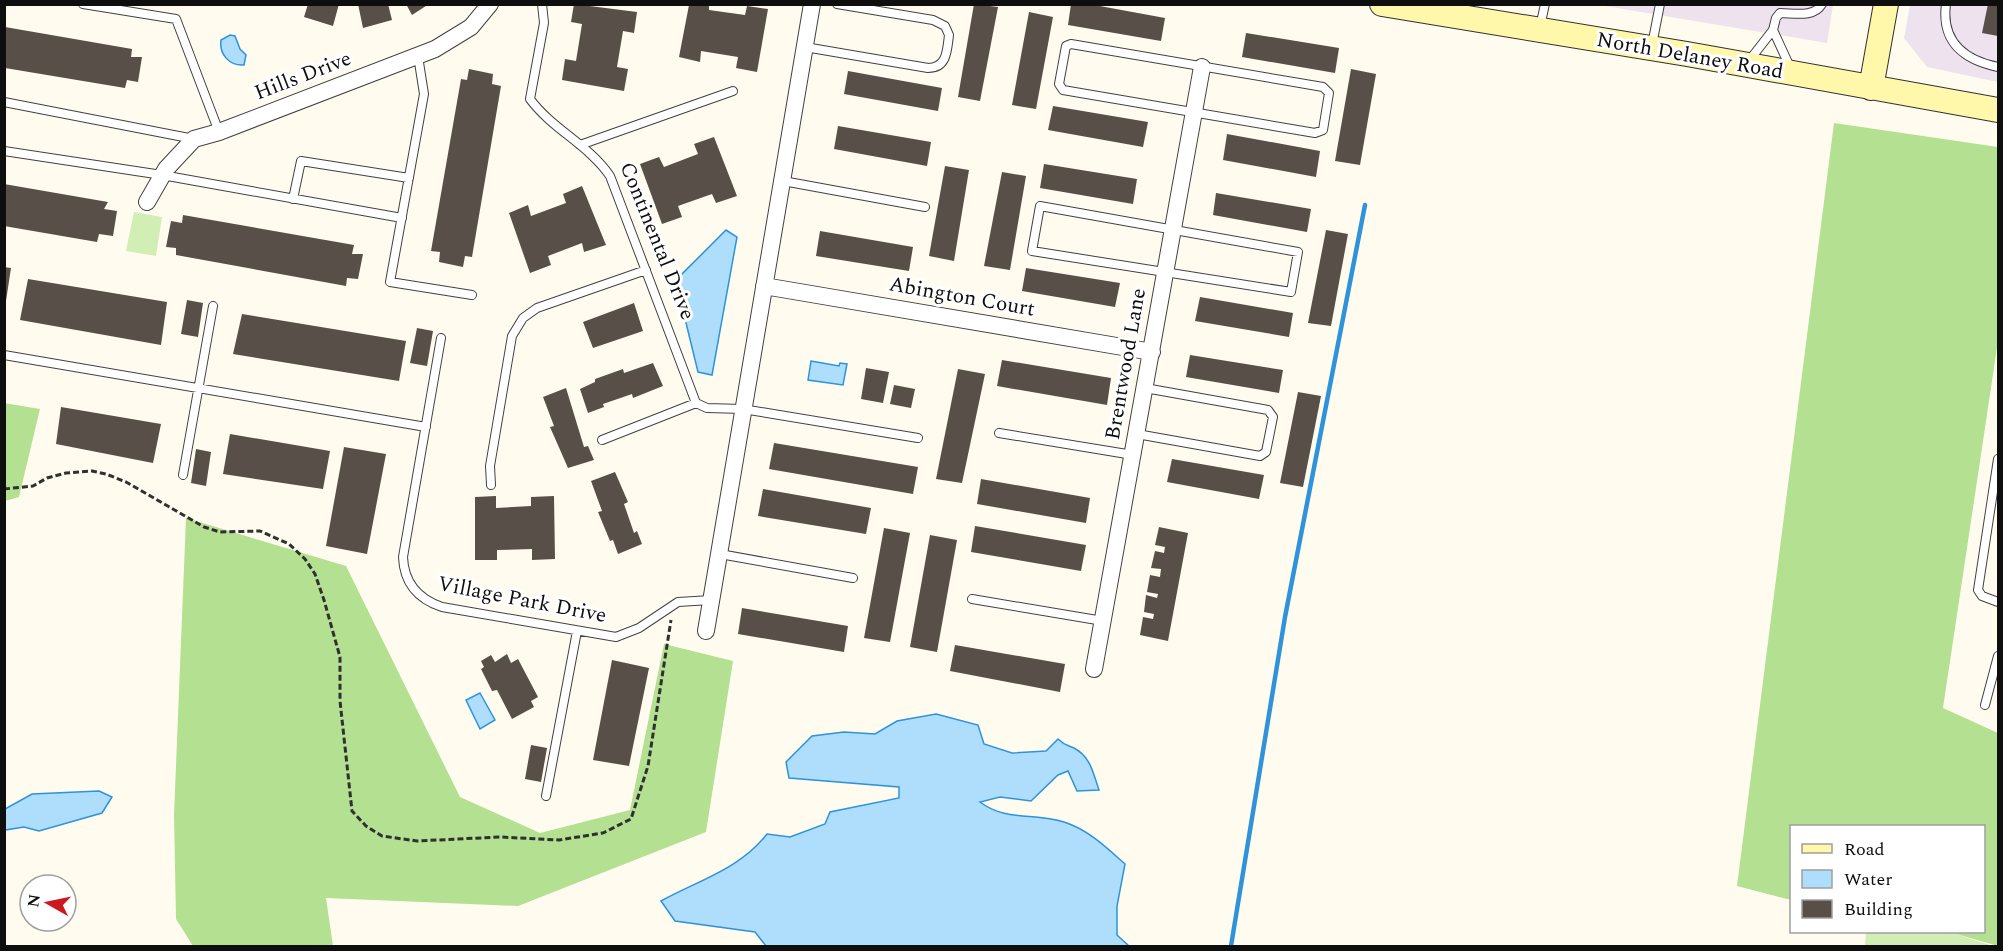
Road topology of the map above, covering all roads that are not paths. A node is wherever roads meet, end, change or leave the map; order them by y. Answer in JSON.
{"nodes":[{"id":1,"x":83,"y":4,"type":"edge"},
{"id":2,"x":490,"y":4,"type":"edge"},
{"id":3,"x":542,"y":4,"type":"edge"},
{"id":4,"x":812,"y":4,"type":"edge"},
{"id":5,"x":837,"y":4,"type":"edge"},
{"id":6,"x":1382,"y":4,"type":"edge"},
{"id":7,"x":1545,"y":4,"type":"edge"},
{"id":8,"x":1660,"y":4,"type":"edge"},
{"id":9,"x":1822,"y":4,"type":"edge"},
{"id":10,"x":1886,"y":4,"type":"edge"},
{"id":11,"x":1946,"y":4,"type":"edge"},
{"id":12,"x":1540,"y":30,"type":"junction"},
{"id":13,"x":1773,"y":30,"type":"junction"},
{"id":14,"x":805,"y":47,"type":"junction"},
{"id":15,"x":1652,"y":48,"type":"junction"},
{"id":16,"x":418,"y":56,"type":"junction"},
{"id":17,"x":1746,"y":65,"type":"junction"},
{"id":18,"x":1202,"y":67,"type":"junction"},
{"id":19,"x":1998,"y":67,"type":"edge"},
{"id":20,"x":1792,"y":73,"type":"junction"},
{"id":21,"x":1871,"y":88,"type":"junction"},
{"id":22,"x":733,"y":91,"type":"dead end"},
{"id":23,"x":4,"y":102,"type":"edge"},
{"id":24,"x":1998,"y":110,"type":"edge"},
{"id":25,"x":1194,"y":113,"type":"junction"},
{"id":26,"x":219,"y":132,"type":"junction"},
{"id":27,"x":194,"y":139,"type":"junction"},
{"id":28,"x":580,"y":145,"type":"junction"},
{"id":29,"x":4,"y":151,"type":"edge"},
{"id":30,"x":162,"y":174,"type":"junction"},
{"id":31,"x":409,"y":178,"type":"junction"},
{"id":32,"x":783,"y":181,"type":"junction"},
{"id":33,"x":293,"y":198,"type":"junction"},
{"id":34,"x":147,"y":202,"type":"dead end"},
{"id":35,"x":925,"y":207,"type":"dead end"},
{"id":36,"x":402,"y":218,"type":"junction"},
{"id":37,"x":1173,"y":230,"type":"junction"},
{"id":38,"x":646,"y":270,"type":"junction"},
{"id":39,"x":1166,"y":274,"type":"junction"},
{"id":40,"x":764,"y":286,"type":"junction"},
{"id":41,"x":472,"y":295,"type":"dead end"},
{"id":42,"x":213,"y":306,"type":"dead end"},
{"id":43,"x":441,"y":338,"type":"dead end"},
{"id":44,"x":1152,"y":352,"type":"junction"},
{"id":45,"x":4,"y":355,"type":"edge"},
{"id":46,"x":199,"y":388,"type":"junction"},
{"id":47,"x":1145,"y":388,"type":"junction"},
{"id":48,"x":696,"y":403,"type":"junction"},
{"id":49,"x":743,"y":409,"type":"junction"},
{"id":50,"x":426,"y":427,"type":"junction"},
{"id":51,"x":999,"y":433,"type":"dead end"},
{"id":52,"x":1137,"y":434,"type":"junction"},
{"id":53,"x":918,"y":438,"type":"dead end"},
{"id":54,"x":602,"y":440,"type":"dead end"},
{"id":55,"x":1133,"y":455,"type":"junction"},
{"id":56,"x":1998,"y":459,"type":"edge"},
{"id":57,"x":183,"y":475,"type":"dead end"},
{"id":58,"x":491,"y":485,"type":"dead end"},
{"id":59,"x":720,"y":554,"type":"junction"},
{"id":60,"x":853,"y":578,"type":"dead end"},
{"id":61,"x":972,"y":599,"type":"dead end"},
{"id":62,"x":711,"y":600,"type":"junction"},
{"id":63,"x":1998,"y":602,"type":"edge"},
{"id":64,"x":1103,"y":621,"type":"junction"},
{"id":65,"x":577,"y":631,"type":"junction"},
{"id":66,"x":706,"y":631,"type":"dead end"},
{"id":67,"x":1998,"y":656,"type":"edge"},
{"id":68,"x":1094,"y":669,"type":"dead end"},
{"id":69,"x":1985,"y":705,"type":"dead end"},
{"id":70,"x":546,"y":796,"type":"dead end"}],
"edges":[{"from":1,"to":26,"type":"lane"},
{"from":2,"to":16,"type":"street","name":"Hills Drive"},
{"from":3,"to":28,"type":"lane","name":"Continental Drive"},
{"from":4,"to":14,"type":"street"},
{"from":5,"to":14,"type":"lane"},
{"from":6,"to":12,"type":"street","name":"North Delaney Road"},
{"from":7,"to":12,"type":"lane"},
{"from":8,"to":15,"type":"lane"},
{"from":9,"to":13,"type":"lane"},
{"from":10,"to":21,"type":"street"},
{"from":11,"to":19,"type":"lane"},
{"from":12,"to":15,"type":"street","name":"North Delaney Road"},
{"from":13,"to":17,"type":"lane"},
{"from":13,"to":20,"type":"lane"},
{"from":14,"to":32,"type":"street"},
{"from":15,"to":17,"type":"street","name":"North Delaney Road"},
{"from":16,"to":26,"type":"street","name":"Hills Drive"},
{"from":16,"to":31,"type":"lane"},
{"from":17,"to":20,"type":"street","name":"North Delaney Road"},
{"from":18,"to":25,"type":"street","name":"Brentwood Lane"},
{"from":18,"to":25,"type":"lane"},
{"from":18,"to":25,"type":"lane"},
{"from":20,"to":21,"type":"street","name":"North Delaney Road"},
{"from":21,"to":24,"type":"street","name":"North Delaney Road"},
{"from":22,"to":28,"type":"lane"},
{"from":23,"to":27,"type":"lane"},
{"from":25,"to":37,"type":"street","name":"Brentwood Lane"},
{"from":26,"to":27,"type":"street","name":"Hills Drive"},
{"from":27,"to":30,"type":"street"},
{"from":28,"to":38,"type":"lane","name":"Continental Drive"},
{"from":29,"to":30,"type":"lane"},
{"from":30,"to":33,"type":"lane"},
{"from":30,"to":34,"type":"street"},
{"from":31,"to":33,"type":"lane"},
{"from":31,"to":36,"type":"lane"},
{"from":32,"to":35,"type":"lane"},
{"from":32,"to":40,"type":"street"},
{"from":33,"to":36,"type":"lane"},
{"from":36,"to":41,"type":"lane"},
{"from":37,"to":39,"type":"street","name":"Brentwood Lane"},
{"from":37,"to":39,"type":"lane"},
{"from":37,"to":39,"type":"lane"},
{"from":38,"to":48,"type":"lane","name":"Continental Drive"},
{"from":38,"to":58,"type":"lane"},
{"from":39,"to":44,"type":"street","name":"Brentwood Lane"},
{"from":40,"to":44,"type":"street","name":"Abington Court"},
{"from":40,"to":49,"type":"street"},
{"from":42,"to":46,"type":"lane"},
{"from":43,"to":50,"type":"lane","name":"Village Park Drive"},
{"from":44,"to":47,"type":"street","name":"Brentwood Lane"},
{"from":45,"to":46,"type":"lane"},
{"from":46,"to":50,"type":"lane"},
{"from":46,"to":57,"type":"lane"},
{"from":47,"to":52,"type":"street","name":"Brentwood Lane"},
{"from":47,"to":52,"type":"lane"},
{"from":48,"to":49,"type":"lane"},
{"from":48,"to":54,"type":"lane"},
{"from":49,"to":53,"type":"lane"},
{"from":49,"to":59,"type":"street"},
{"from":50,"to":65,"type":"lane","name":"Village Park Drive"},
{"from":51,"to":55,"type":"lane"},
{"from":52,"to":55,"type":"street","name":"Brentwood Lane"},
{"from":55,"to":64,"type":"street","name":"Brentwood Lane"},
{"from":56,"to":63,"type":"lane"},
{"from":59,"to":60,"type":"lane"},
{"from":59,"to":62,"type":"street"},
{"from":61,"to":64,"type":"lane"},
{"from":62,"to":65,"type":"lane","name":"Village Park Drive"},
{"from":62,"to":66,"type":"street"},
{"from":64,"to":68,"type":"street","name":"Brentwood Lane"},
{"from":65,"to":70,"type":"lane"},
{"from":67,"to":69,"type":"lane"}]}
